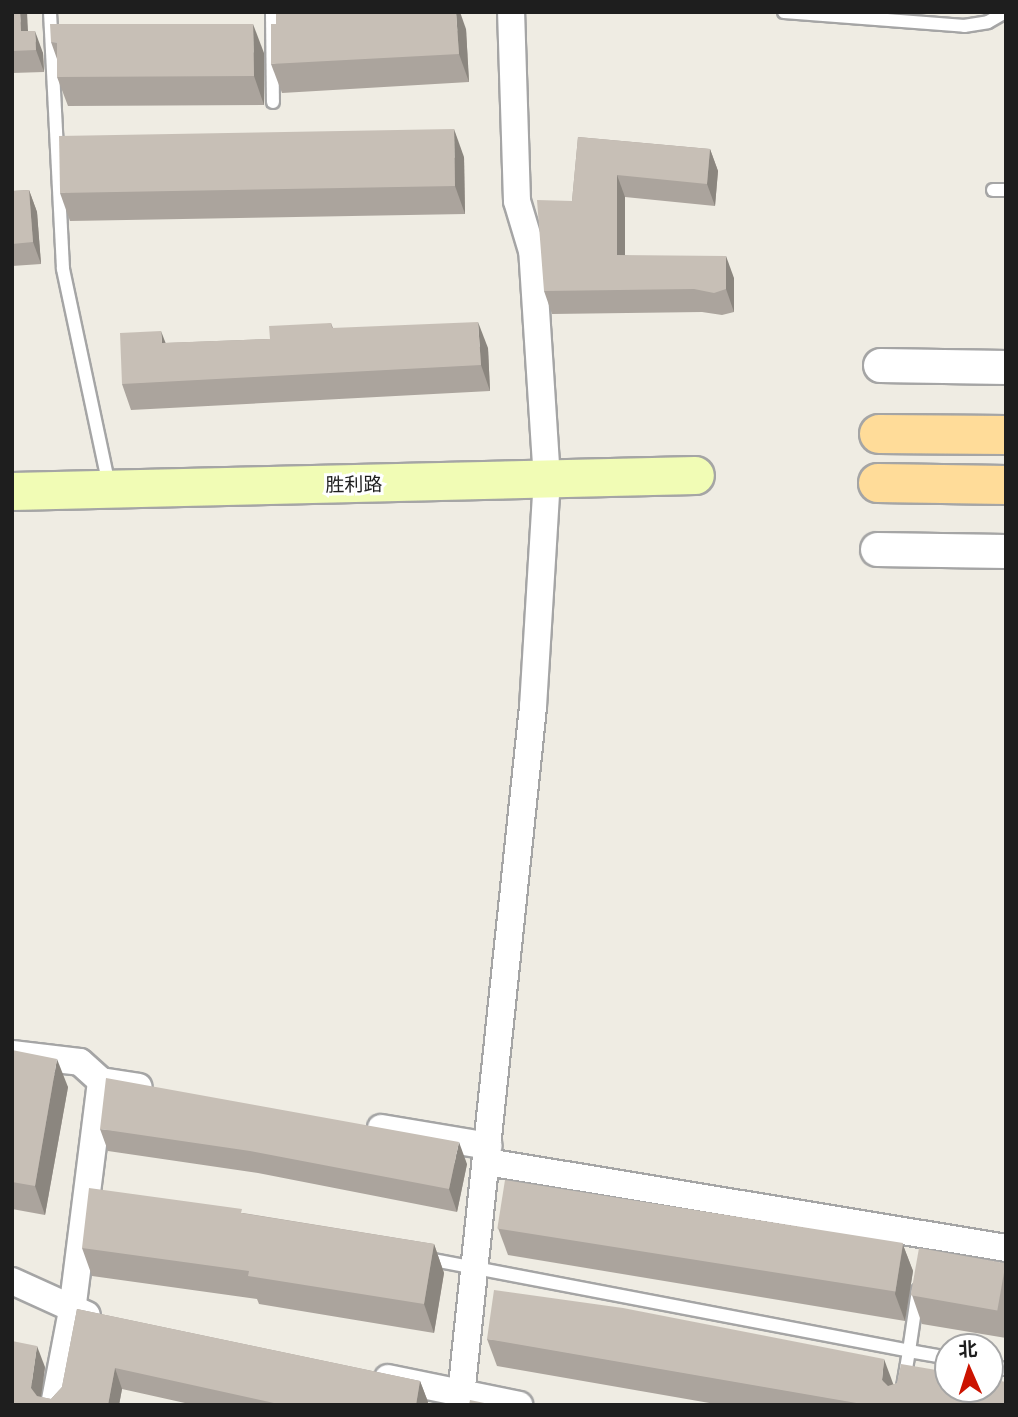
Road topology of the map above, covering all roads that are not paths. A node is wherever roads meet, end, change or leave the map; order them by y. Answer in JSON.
{"nodes":[{"id":1,"x":50,"y":12,"type":"edge"},
{"id":2,"x":272,"y":12,"type":"edge"},
{"id":3,"x":511,"y":12,"type":"edge"},
{"id":4,"x":784,"y":12,"type":"edge"},
{"id":5,"x":1005,"y":12,"type":"edge"},
{"id":6,"x":273,"y":102,"type":"dead end"},
{"id":7,"x":880,"y":365,"type":"dead end"},
{"id":8,"x":1006,"y":367,"type":"edge"},
{"id":9,"x":879,"y":434,"type":"dead end"},
{"id":10,"x":1006,"y":435,"type":"edge"},
{"id":11,"x":695,"y":475,"type":"dead end"},
{"id":12,"x":547,"y":480,"type":"junction"},
{"id":13,"x":878,"y":483,"type":"dead end"},
{"id":14,"x":1006,"y":485,"type":"edge"},
{"id":15,"x":109,"y":489,"type":"junction"},
{"id":16,"x":12,"y":491,"type":"edge"},
{"id":17,"x":877,"y":549,"type":"dead end"},
{"id":18,"x":1006,"y":551,"type":"edge"},
{"id":19,"x":12,"y":1055,"type":"edge"},
{"id":20,"x":101,"y":1081,"type":"junction"},
{"id":21,"x":168,"y":1092,"type":"edge"},
{"id":22,"x":355,"y":1124,"type":"edge"},
{"id":23,"x":488,"y":1154,"type":"junction"},
{"id":24,"x":1006,"y":1248,"type":"edge"},
{"id":25,"x":409,"y":1255,"type":"edge"},
{"id":26,"x":476,"y":1267,"type":"junction"},
{"id":27,"x":921,"y":1274,"type":"edge"},
{"id":28,"x":12,"y":1281,"type":"edge"},
{"id":29,"x":72,"y":1311,"type":"junction"},
{"id":30,"x":112,"y":1320,"type":"edge"},
{"id":31,"x":909,"y":1351,"type":"junction"},
{"id":32,"x":934,"y":1355,"type":"edge"},
{"id":33,"x":368,"y":1373,"type":"edge"},
{"id":34,"x":461,"y":1399,"type":"edge"},
{"id":35,"x":54,"y":1405,"type":"edge"},
{"id":36,"x":519,"y":1405,"type":"edge"},
{"id":37,"x":900,"y":1405,"type":"edge"}],
"edges":[{"from":1,"to":15,"type":"lane"},
{"from":2,"to":6,"type":"lane"},
{"from":3,"to":12,"type":"street"},
{"from":4,"to":5,"type":"lane"},
{"from":7,"to":8,"type":"street"},
{"from":9,"to":10,"type":"main road"},
{"from":11,"to":12,"type":"main road","name":"胜利路"},
{"from":12,"to":15,"type":"main road","name":"胜利路"},
{"from":12,"to":23,"type":"street"},
{"from":13,"to":14,"type":"main road"},
{"from":15,"to":16,"type":"main road","name":"胜利路"},
{"from":17,"to":18,"type":"street"},
{"from":19,"to":20,"type":"street"},
{"from":20,"to":21,"type":"street"},
{"from":20,"to":29,"type":"street"},
{"from":22,"to":23,"type":"street"},
{"from":23,"to":24,"type":"street"},
{"from":23,"to":26,"type":"street"},
{"from":25,"to":26,"type":"lane"},
{"from":26,"to":31,"type":"lane"},
{"from":26,"to":34,"type":"street"},
{"from":27,"to":31,"type":"lane"},
{"from":28,"to":29,"type":"street"},
{"from":29,"to":30,"type":"street"},
{"from":29,"to":35,"type":"street"},
{"from":31,"to":32,"type":"lane"},
{"from":31,"to":37,"type":"lane"},
{"from":33,"to":34,"type":"street"},
{"from":34,"to":36,"type":"street"}]}
